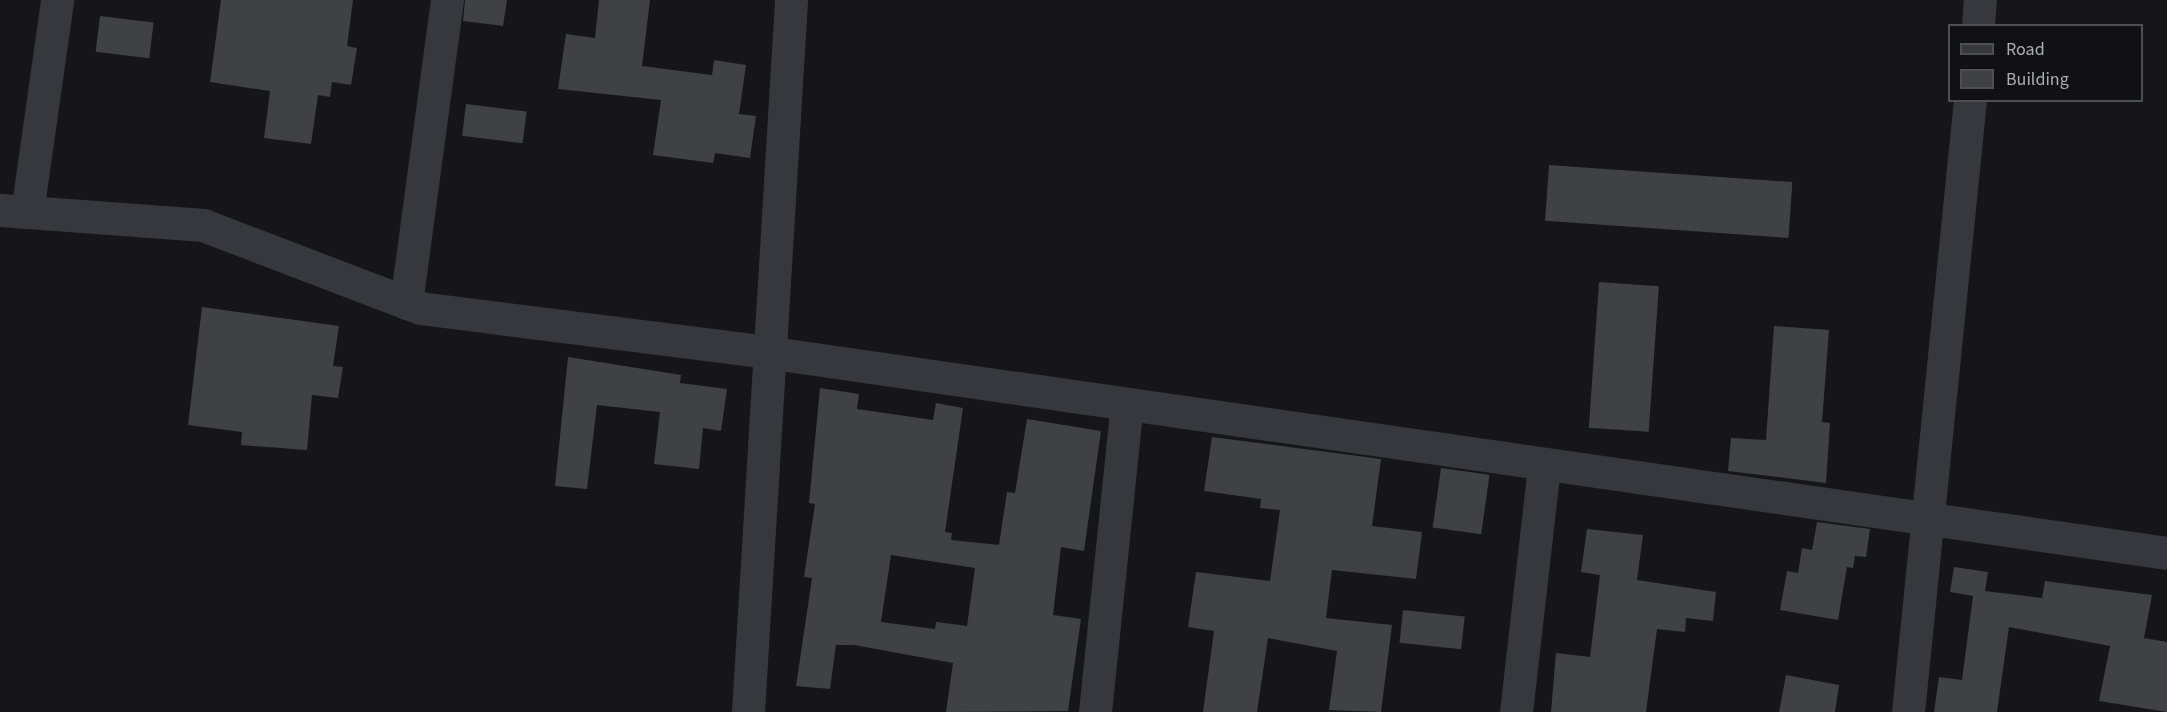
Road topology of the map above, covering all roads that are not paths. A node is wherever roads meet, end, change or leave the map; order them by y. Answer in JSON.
{"nodes":[{"id":1,"x":57,"y":0,"type":"edge"},
{"id":2,"x":447,"y":0,"type":"edge"},
{"id":3,"x":791,"y":0,"type":"edge"},
{"id":4,"x":1980,"y":0,"type":"edge"},
{"id":5,"x":1978,"y":24,"type":"edge"},
{"id":6,"x":1970,"y":102,"type":"edge"},
{"id":7,"x":14,"y":211,"type":"edge"},
{"id":8,"x":406,"y":303,"type":"junction"},
{"id":9,"x":766,"y":352,"type":"junction"},
{"id":10,"x":1127,"y":405,"type":"junction"},
{"id":11,"x":1544,"y":466,"type":"junction"},
{"id":12,"x":1931,"y":522,"type":"junction"},
{"id":13,"x":2167,"y":553,"type":"edge"},
{"id":14,"x":748,"y":712,"type":"edge"},
{"id":15,"x":1095,"y":712,"type":"edge"},
{"id":16,"x":1516,"y":712,"type":"edge"},
{"id":17,"x":1908,"y":712,"type":"edge"}],
"edges":[{"from":1,"to":7,"type":"street"},
{"from":2,"to":8,"type":"street"},
{"from":3,"to":9,"type":"street"},
{"from":4,"to":5,"type":"street"},
{"from":6,"to":12,"type":"street"},
{"from":7,"to":8,"type":"street"},
{"from":8,"to":9,"type":"street"},
{"from":9,"to":10,"type":"street"},
{"from":9,"to":14,"type":"street"},
{"from":10,"to":11,"type":"street"},
{"from":10,"to":15,"type":"street"},
{"from":11,"to":12,"type":"street"},
{"from":11,"to":16,"type":"street"},
{"from":12,"to":13,"type":"street"},
{"from":12,"to":17,"type":"street"}]}
